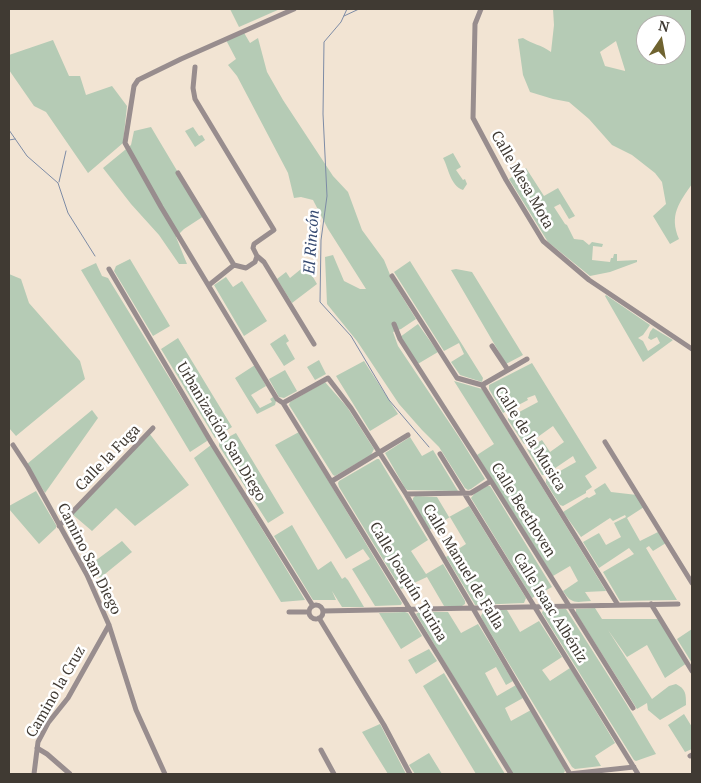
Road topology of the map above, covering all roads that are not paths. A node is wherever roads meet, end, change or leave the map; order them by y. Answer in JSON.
{"nodes":[{"id":1,"x":294,"y":9,"type":"edge"},
{"id":2,"x":481,"y":9,"type":"edge"},
{"id":3,"x":195,"y":67,"type":"dead end"},
{"id":4,"x":178,"y":173,"type":"dead end"},
{"id":5,"x":257,"y":256,"type":"junction"},
{"id":6,"x":234,"y":265,"type":"junction"},
{"id":7,"x":109,"y":269,"type":"dead end"},
{"id":8,"x":392,"y":276,"type":"dead end"},
{"id":9,"x":209,"y":285,"type":"junction"},
{"id":10,"x":394,"y":324,"type":"dead end"},
{"id":11,"x":314,"y":344,"type":"dead end"},
{"id":12,"x":492,"y":346,"type":"dead end"},
{"id":13,"x":692,"y":349,"type":"edge"},
{"id":14,"x":527,"y":359,"type":"dead end"},
{"id":15,"x":508,"y":370,"type":"junction"},
{"id":16,"x":482,"y":385,"type":"junction"},
{"id":17,"x":283,"y":404,"type":"junction"},
{"id":18,"x":153,"y":428,"type":"dead end"},
{"id":19,"x":408,"y":435,"type":"dead end"},
{"id":20,"x":605,"y":442,"type":"dead end"},
{"id":21,"x":13,"y":445,"type":"dead end"},
{"id":22,"x":380,"y":453,"type":"junction"},
{"id":23,"x":440,"y":454,"type":"dead end"},
{"id":24,"x":332,"y":481,"type":"junction"},
{"id":25,"x":491,"y":481,"type":"junction"},
{"id":26,"x":406,"y":494,"type":"junction"},
{"id":27,"x":465,"y":494,"type":"junction"},
{"id":28,"x":59,"y":526,"type":"junction"},
{"id":29,"x":692,"y":584,"type":"edge"},
{"id":30,"x":651,"y":604,"type":"junction"},
{"id":31,"x":678,"y":604,"type":"dead end"},
{"id":32,"x":618,"y":605,"type":"junction"},
{"id":33,"x":313,"y":606,"type":"junction"},
{"id":34,"x":568,"y":606,"type":"junction"},
{"id":35,"x":534,"y":607,"type":"junction"},
{"id":36,"x":473,"y":608,"type":"junction"},
{"id":37,"x":409,"y":610,"type":"junction"},
{"id":38,"x":323,"y":611,"type":"junction"},
{"id":39,"x":289,"y":612,"type":"dead end"},
{"id":40,"x":309,"y":612,"type":"junction"},
{"id":41,"x":319,"y":618,"type":"junction"},
{"id":42,"x":109,"y":626,"type":"junction"},
{"id":43,"x":692,"y":671,"type":"edge"},
{"id":44,"x":633,"y":708,"type":"dead end"},
{"id":45,"x":37,"y":748,"type":"junction"},
{"id":46,"x":321,"y":750,"type":"dead end"},
{"id":47,"x":634,"y":767,"type":"junction"},
{"id":48,"x":34,"y":774,"type":"edge"},
{"id":49,"x":70,"y":774,"type":"edge"},
{"id":50,"x":165,"y":774,"type":"edge"},
{"id":51,"x":334,"y":774,"type":"edge"},
{"id":52,"x":410,"y":774,"type":"edge"},
{"id":53,"x":511,"y":774,"type":"edge"},
{"id":54,"x":570,"y":774,"type":"edge"},
{"id":55,"x":638,"y":774,"type":"edge"}],
"edges":[{"from":1,"to":9,"type":"street","name":"Calle Joaquín Turina"},
{"from":2,"to":13,"type":"street","name":"Calle Mesa Mota"},
{"from":3,"to":5,"type":"street"},
{"from":4,"to":6,"type":"street"},
{"from":5,"to":6,"type":"street"},
{"from":5,"to":11,"type":"street"},
{"from":6,"to":9,"type":"street"},
{"from":7,"to":33,"type":"street","name":"Urbanización San Diego"},
{"from":8,"to":16,"type":"street","name":"Calle de la Musica"},
{"from":9,"to":17,"type":"street","name":"Calle Joaquín Turina"},
{"from":10,"to":25,"type":"street","name":"Calle Beethoven"},
{"from":12,"to":15,"type":"street"},
{"from":14,"to":15,"type":"street"},
{"from":15,"to":16,"type":"street"},
{"from":16,"to":32,"type":"street","name":"Calle de la Musica"},
{"from":17,"to":22,"type":"street","name":"Calle Manuel de Falla"},
{"from":17,"to":24,"type":"street","name":"Calle Joaquín Turina"},
{"from":18,"to":28,"type":"street","name":"Calle la Fuga"},
{"from":19,"to":22,"type":"street"},
{"from":20,"to":29,"type":"street"},
{"from":21,"to":28,"type":"street","name":"Camino San Diego"},
{"from":22,"to":24,"type":"street"},
{"from":22,"to":26,"type":"street","name":"Calle Manuel de Falla"},
{"from":23,"to":27,"type":"street","name":"Calle Isaac Albéniz"},
{"from":24,"to":37,"type":"street","name":"Calle Joaquín Turina"},
{"from":25,"to":27,"type":"street"},
{"from":25,"to":34,"type":"street","name":"Calle Beethoven"},
{"from":26,"to":27,"type":"street"},
{"from":26,"to":36,"type":"street","name":"Calle Manuel de Falla"},
{"from":27,"to":35,"type":"street","name":"Calle Isaac Albéniz"},
{"from":28,"to":42,"type":"street","name":"Camino San Diego"},
{"from":30,"to":31,"type":"street"},
{"from":30,"to":32,"type":"street"},
{"from":30,"to":43,"type":"street"},
{"from":32,"to":34,"type":"street"},
{"from":33,"to":38,"type":"street"},
{"from":33,"to":40,"type":"street"},
{"from":34,"to":35,"type":"street"},
{"from":34,"to":44,"type":"street","name":"Calle Beethoven"},
{"from":35,"to":36,"type":"street"},
{"from":35,"to":47,"type":"street","name":"Calle Isaac Albéniz"},
{"from":36,"to":37,"type":"street"},
{"from":36,"to":54,"type":"street","name":"Calle Manuel de Falla"},
{"from":37,"to":38,"type":"street"},
{"from":37,"to":53,"type":"street","name":"Calle Joaquín Turina"},
{"from":38,"to":41,"type":"street"},
{"from":39,"to":40,"type":"street"},
{"from":40,"to":41,"type":"street"},
{"from":41,"to":52,"type":"street"},
{"from":42,"to":45,"type":"street","name":"Camino la Cruz"},
{"from":42,"to":50,"type":"street","name":"Camino San Diego"},
{"from":45,"to":48,"type":"street","name":"Camino la Cruz"},
{"from":45,"to":49,"type":"street"},
{"from":46,"to":51,"type":"street"},
{"from":47,"to":54,"type":"street"},
{"from":47,"to":55,"type":"street","name":"Calle Isaac Albéniz"}]}
